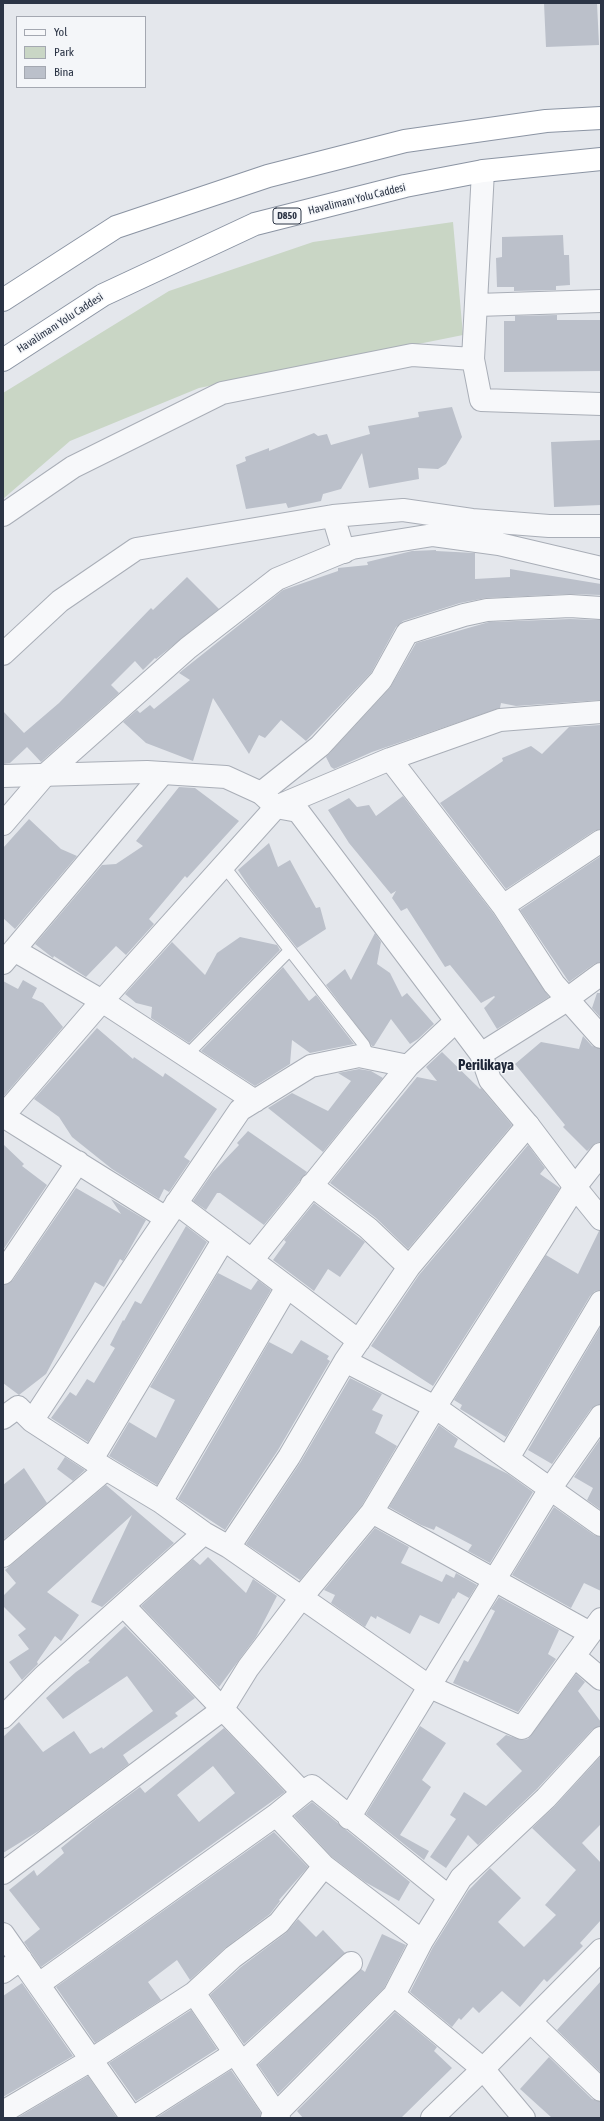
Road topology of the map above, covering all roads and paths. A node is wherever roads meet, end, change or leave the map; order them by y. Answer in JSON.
{"nodes":[{"id":1,"x":601,"y":118,"type":"edge"},
{"id":2,"x":601,"y":159,"type":"edge"},
{"id":3,"x":483,"y":171,"type":"junction"},
{"id":4,"x":4,"y":298,"type":"edge"},
{"id":5,"x":601,"y":301,"type":"edge"},
{"id":6,"x":477,"y":305,"type":"junction"},
{"id":7,"x":473,"y":359,"type":"junction"},
{"id":8,"x":3,"y":360,"type":"edge"},
{"id":9,"x":601,"y":404,"type":"edge"},
{"id":10,"x":3,"y":515,"type":"edge"},
{"id":11,"x":333,"y":516,"type":"junction"},
{"id":12,"x":601,"y":526,"type":"edge"},
{"id":13,"x":344,"y":552,"type":"junction"},
{"id":14,"x":601,"y":568,"type":"edge"},
{"id":15,"x":601,"y":608,"type":"edge"},
{"id":16,"x":3,"y":654,"type":"edge"},
{"id":17,"x":601,"y":712,"type":"edge"},
{"id":18,"x":390,"y":759,"type":"junction"},
{"id":19,"x":163,"y":773,"type":"junction"},
{"id":20,"x":45,"y":775,"type":"junction"},
{"id":21,"x":3,"y":776,"type":"edge"},
{"id":22,"x":268,"y":800,"type":"junction"},
{"id":23,"x":3,"y":824,"type":"edge"},
{"id":24,"x":601,"y":841,"type":"edge"},
{"id":25,"x":223,"y":865,"type":"junction"},
{"id":26,"x":503,"y":906,"type":"junction"},
{"id":27,"x":289,"y":951,"type":"junction"},
{"id":28,"x":8,"y":957,"type":"edge"},
{"id":29,"x":601,"y":974,"type":"edge"},
{"id":30,"x":566,"y":1000,"type":"junction"},
{"id":31,"x":102,"y":1001,"type":"junction"},
{"id":32,"x":456,"y":1021,"type":"junction"},
{"id":33,"x":601,"y":1037,"type":"edge"},
{"id":34,"x":481,"y":1054,"type":"junction"},
{"id":35,"x":186,"y":1056,"type":"junction"},
{"id":36,"x":369,"y":1058,"type":"junction"},
{"id":37,"x":408,"y":1066,"type":"junction"},
{"id":38,"x":254,"y":1101,"type":"junction"},
{"id":39,"x":3,"y":1116,"type":"edge"},
{"id":40,"x":528,"y":1125,"type":"junction"},
{"id":41,"x":601,"y":1154,"type":"edge"},
{"id":42,"x":78,"y":1162,"type":"junction"},
{"id":43,"x":311,"y":1185,"type":"junction"},
{"id":44,"x":574,"y":1187,"type":"junction"},
{"id":45,"x":171,"y":1211,"type":"junction"},
{"id":46,"x":601,"y":1219,"type":"edge"},
{"id":47,"x":224,"y":1239,"type":"junction"},
{"id":48,"x":252,"y":1260,"type":"junction"},
{"id":49,"x":409,"y":1267,"type":"junction"},
{"id":50,"x":3,"y":1273,"type":"edge"},
{"id":51,"x":287,"y":1287,"type":"junction"},
{"id":52,"x":601,"y":1302,"type":"edge"},
{"id":53,"x":359,"y":1341,"type":"junction"},
{"id":54,"x":345,"y":1361,"type":"junction"},
{"id":55,"x":435,"y":1407,"type":"junction"},
{"id":56,"x":601,"y":1416,"type":"edge"},
{"id":57,"x":3,"y":1418,"type":"edge"},
{"id":58,"x":32,"y":1421,"type":"junction"},
{"id":59,"x":508,"y":1458,"type":"junction"},
{"id":60,"x":99,"y":1464,"type":"junction"},
{"id":61,"x":550,"y":1488,"type":"junction"},
{"id":62,"x":161,"y":1502,"type":"junction"},
{"id":63,"x":372,"y":1512,"type":"junction"},
{"id":64,"x":601,"y":1525,"type":"edge"},
{"id":65,"x":204,"y":1533,"type":"junction"},
{"id":66,"x":229,"y":1547,"type":"junction"},
{"id":67,"x":3,"y":1556,"type":"edge"},
{"id":68,"x":496,"y":1580,"type":"junction"},
{"id":69,"x":302,"y":1598,"type":"junction"},
{"id":70,"x":124,"y":1606,"type":"junction"},
{"id":71,"x":596,"y":1626,"type":"edge"},
{"id":72,"x":574,"y":1656,"type":"junction"},
{"id":73,"x":601,"y":1680,"type":"edge"},
{"id":74,"x":430,"y":1687,"type":"junction"},
{"id":75,"x":222,"y":1710,"type":"junction"},
{"id":76,"x":3,"y":1717,"type":"edge"},
{"id":77,"x":601,"y":1738,"type":"edge"},
{"id":78,"x":303,"y":1793,"type":"junction"},
{"id":79,"x":276,"y":1815,"type":"junction"},
{"id":80,"x":349,"y":1818,"type":"junction"},
{"id":81,"x":324,"y":1866,"type":"junction"},
{"id":82,"x":3,"y":1873,"type":"edge"},
{"id":83,"x":449,"y":1897,"type":"junction"},
{"id":84,"x":3,"y":1934,"type":"edge"},
{"id":85,"x":422,"y":1941,"type":"junction"},
{"id":86,"x":598,"y":1958,"type":"edge"},
{"id":87,"x":21,"y":1959,"type":"junction"},
{"id":88,"x":351,"y":1963,"type":"dead end"},
{"id":89,"x":3,"y":1972,"type":"edge"},
{"id":90,"x":39,"y":1984,"type":"junction"},
{"id":91,"x":194,"y":1993,"type":"junction"},
{"id":92,"x":394,"y":1994,"type":"junction"},
{"id":93,"x":531,"y":2022,"type":"junction"},
{"id":94,"x":239,"y":2058,"type":"junction"},
{"id":95,"x":91,"y":2060,"type":"junction"},
{"id":96,"x":483,"y":2069,"type":"junction"},
{"id":97,"x":601,"y":2090,"type":"edge"},
{"id":98,"x":3,"y":2112,"type":"edge"},
{"id":99,"x":276,"y":2117,"type":"edge"},
{"id":100,"x":133,"y":2118,"type":"edge"},
{"id":101,"x":432,"y":2118,"type":"edge"},
{"id":102,"x":524,"y":2118,"type":"edge"}],
"edges":[{"from":1,"to":4,"type":"highway"},
{"from":2,"to":3,"type":"highway","name":"Havalimanı Yolu Caddesi","number":"D850"},
{"from":3,"to":6,"type":"street"},
{"from":3,"to":8,"type":"highway","name":"Havalimanı Yolu Caddesi","number":"D850"},
{"from":5,"to":6,"type":"street"},
{"from":6,"to":7,"type":"street"},
{"from":7,"to":9,"type":"street"},
{"from":7,"to":10,"type":"street"},
{"from":11,"to":12,"type":"street"},
{"from":11,"to":13,"type":"street"},
{"from":11,"to":16,"type":"street"},
{"from":13,"to":14,"type":"street"},
{"from":13,"to":20,"type":"street"},
{"from":15,"to":22,"type":"street"},
{"from":17,"to":18,"type":"street"},
{"from":18,"to":22,"type":"street"},
{"from":18,"to":26,"type":"street"},
{"from":19,"to":20,"type":"street"},
{"from":19,"to":22,"type":"street"},
{"from":19,"to":28,"type":"street"},
{"from":20,"to":21,"type":"street"},
{"from":20,"to":23,"type":"street"},
{"from":22,"to":25,"type":"street"},
{"from":22,"to":32,"type":"street"},
{"from":24,"to":26,"type":"street"},
{"from":25,"to":27,"type":"lane"},
{"from":25,"to":31,"type":"street"},
{"from":26,"to":30,"type":"street"},
{"from":27,"to":35,"type":"lane"},
{"from":27,"to":36,"type":"lane"},
{"from":28,"to":31,"type":"street"},
{"from":29,"to":30,"type":"street"},
{"from":30,"to":33,"type":"street"},
{"from":30,"to":34,"type":"street"},
{"from":31,"to":35,"type":"street"},
{"from":31,"to":39,"type":"street"},
{"from":32,"to":34,"type":"street"},
{"from":32,"to":37,"type":"street"},
{"from":34,"to":40,"type":"street"},
{"from":35,"to":38,"type":"street"},
{"from":36,"to":37,"type":"street"},
{"from":36,"to":38,"type":"street"},
{"from":37,"to":43,"type":"street"},
{"from":38,"to":45,"type":"street"},
{"from":39,"to":42,"type":"street"},
{"from":40,"to":44,"type":"street"},
{"from":40,"to":49,"type":"street"},
{"from":41,"to":44,"type":"street"},
{"from":42,"to":45,"type":"street"},
{"from":42,"to":50,"type":"street"},
{"from":43,"to":48,"type":"street"},
{"from":43,"to":49,"type":"street"},
{"from":44,"to":46,"type":"street"},
{"from":44,"to":55,"type":"street"},
{"from":45,"to":47,"type":"street"},
{"from":45,"to":58,"type":"street"},
{"from":47,"to":48,"type":"street"},
{"from":47,"to":60,"type":"street"},
{"from":48,"to":51,"type":"street"},
{"from":49,"to":53,"type":"street"},
{"from":51,"to":53,"type":"street"},
{"from":51,"to":62,"type":"street"},
{"from":52,"to":59,"type":"street"},
{"from":53,"to":54,"type":"street"},
{"from":54,"to":55,"type":"street"},
{"from":54,"to":66,"type":"street"},
{"from":55,"to":59,"type":"street"},
{"from":55,"to":63,"type":"street"},
{"from":56,"to":61,"type":"street"},
{"from":57,"to":58,"type":"street"},
{"from":58,"to":60,"type":"street"},
{"from":59,"to":61,"type":"street"},
{"from":60,"to":62,"type":"street"},
{"from":60,"to":67,"type":"street"},
{"from":61,"to":64,"type":"street"},
{"from":61,"to":68,"type":"street"},
{"from":62,"to":65,"type":"street"},
{"from":63,"to":68,"type":"street"},
{"from":63,"to":69,"type":"street"},
{"from":65,"to":66,"type":"street"},
{"from":65,"to":70,"type":"street"},
{"from":66,"to":69,"type":"street"},
{"from":68,"to":71,"type":"street"},
{"from":68,"to":74,"type":"street"},
{"from":69,"to":74,"type":"street"},
{"from":69,"to":75,"type":"street"},
{"from":70,"to":75,"type":"street"},
{"from":70,"to":76,"type":"street"},
{"from":71,"to":72,"type":"street"},
{"from":72,"to":73,"type":"street"},
{"from":72,"to":74,"type":"street"},
{"from":74,"to":80,"type":"street"},
{"from":75,"to":78,"type":"street"},
{"from":75,"to":82,"type":"street"},
{"from":77,"to":83,"type":"street"},
{"from":78,"to":79,"type":"street"},
{"from":78,"to":80,"type":"street"},
{"from":79,"to":81,"type":"street"},
{"from":79,"to":90,"type":"street"},
{"from":80,"to":83,"type":"street"},
{"from":81,"to":85,"type":"street"},
{"from":81,"to":91,"type":"street"},
{"from":83,"to":85,"type":"street"},
{"from":84,"to":87,"type":"street"},
{"from":85,"to":92,"type":"street"},
{"from":86,"to":93,"type":"street"},
{"from":87,"to":89,"type":"street"},
{"from":87,"to":90,"type":"street"},
{"from":88,"to":94,"type":"street"},
{"from":90,"to":95,"type":"street"},
{"from":91,"to":94,"type":"street"},
{"from":91,"to":95,"type":"street"},
{"from":92,"to":96,"type":"street"},
{"from":92,"to":99,"type":"street"},
{"from":93,"to":96,"type":"street"},
{"from":93,"to":97,"type":"street"},
{"from":94,"to":99,"type":"street"},
{"from":94,"to":100,"type":"street"},
{"from":95,"to":98,"type":"street"},
{"from":95,"to":100,"type":"street"},
{"from":96,"to":101,"type":"street"},
{"from":96,"to":102,"type":"street"}]}
